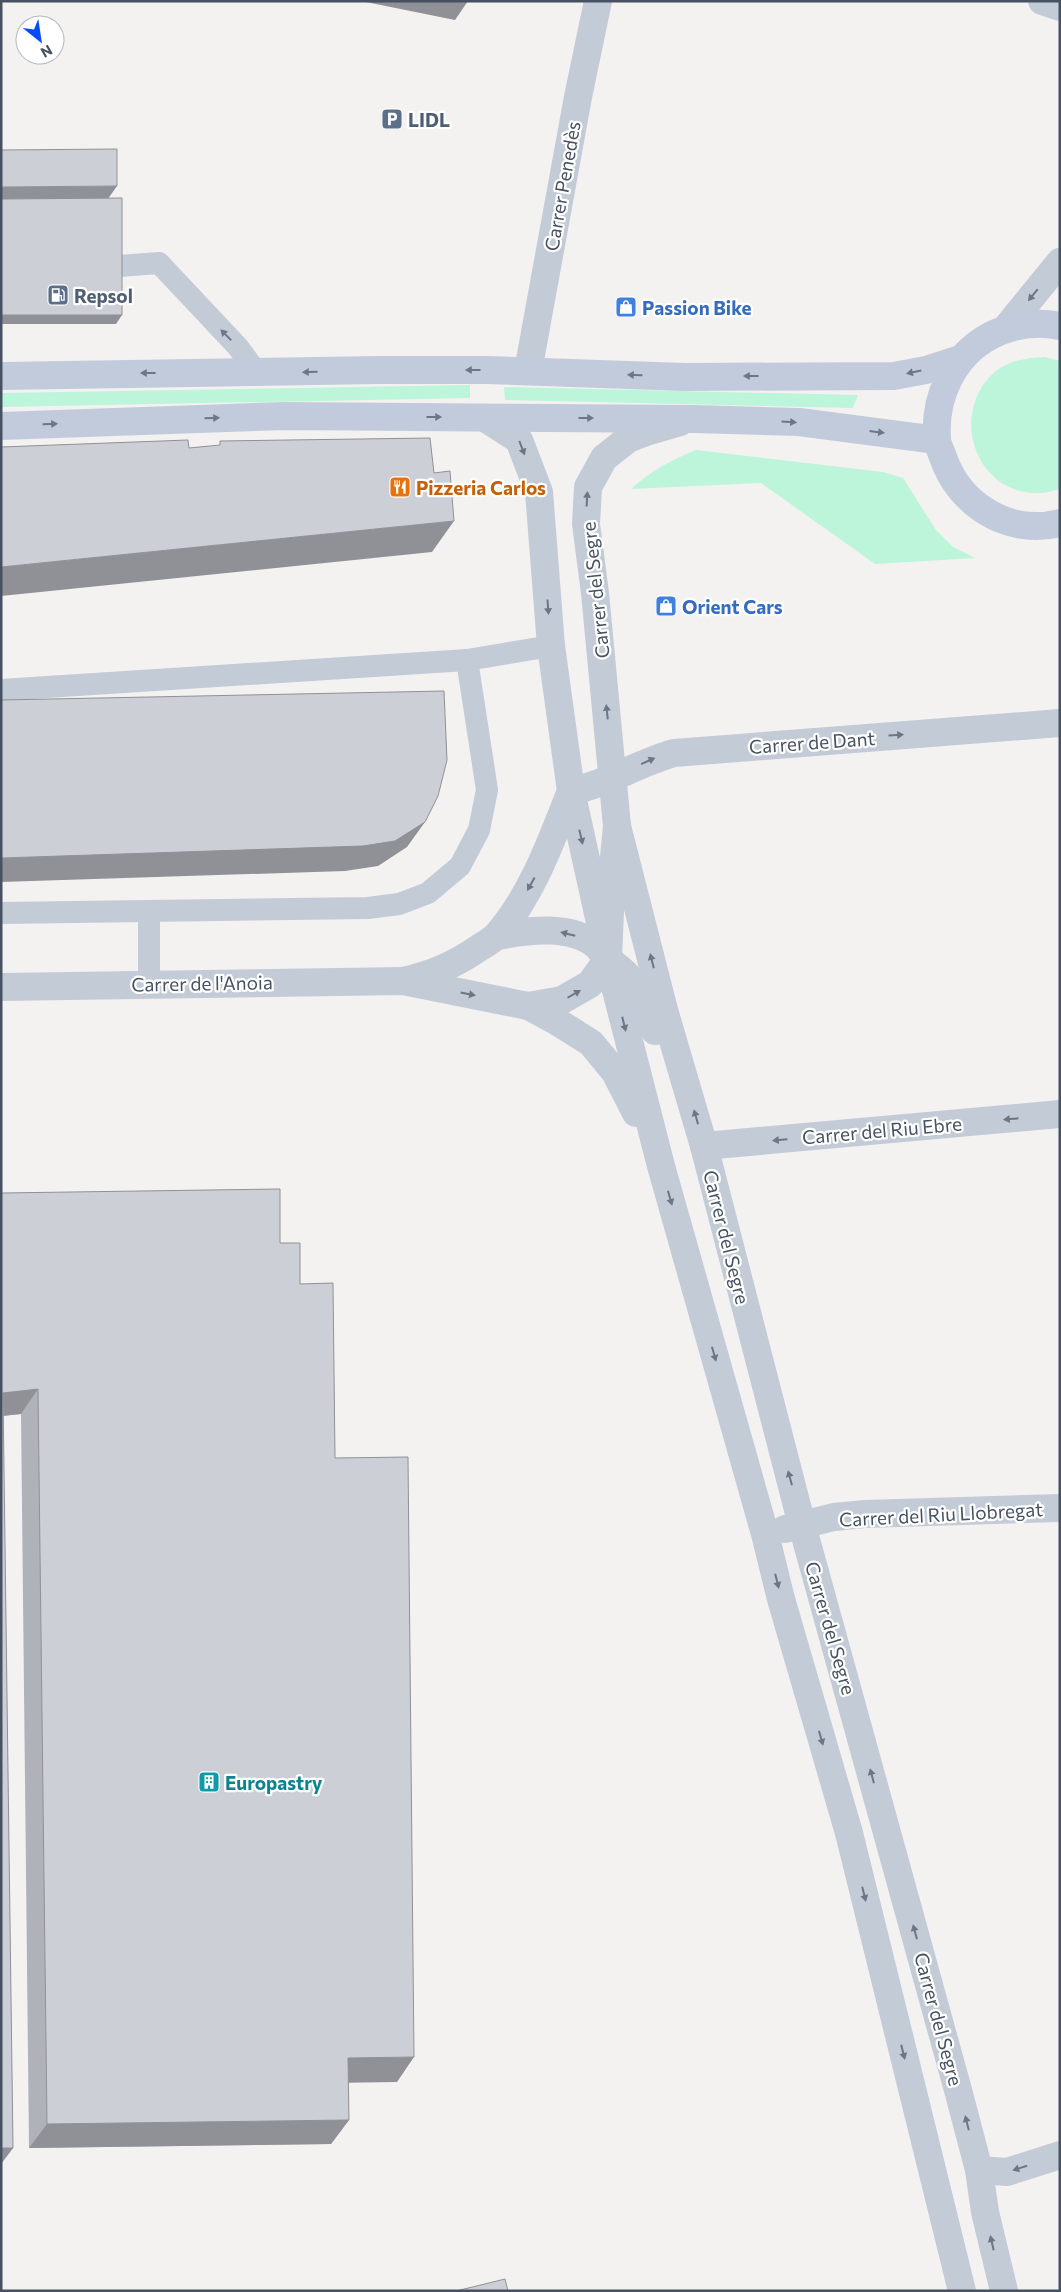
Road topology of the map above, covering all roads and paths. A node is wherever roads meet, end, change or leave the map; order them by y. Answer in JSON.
{"nodes":[{"id":1,"x":583,"y":1,"type":"edge"},
{"id":2,"x":598,"y":1,"type":"edge"},
{"id":3,"x":1042,"y":1,"type":"edge"},
{"id":4,"x":1060,"y":7,"type":"edge"},
{"id":5,"x":584,"y":72,"type":"junction"},
{"id":6,"x":1060,"y":262,"type":"edge"},
{"id":7,"x":68,"y":270,"type":"edge"},
{"id":8,"x":1060,"y":326,"type":"edge"},
{"id":9,"x":1007,"y":327,"type":"junction"},
{"id":10,"x":960,"y":359,"type":"junction"},
{"id":11,"x":528,"y":371,"type":"junction"},
{"id":12,"x":257,"y":373,"type":"junction"},
{"id":13,"x":1,"y":376,"type":"edge"},
{"id":14,"x":485,"y":418,"type":"junction"},
{"id":15,"x":694,"y":419,"type":"junction"},
{"id":16,"x":1,"y":426,"type":"edge"},
{"id":17,"x":937,"y":440,"type":"junction"},
{"id":18,"x":1060,"y":523,"type":"edge"},
{"id":19,"x":551,"y":646,"type":"junction"},
{"id":20,"x":467,"y":660,"type":"junction"},
{"id":21,"x":1,"y":690,"type":"edge"},
{"id":22,"x":1060,"y":722,"type":"edge"},
{"id":23,"x":614,"y":778,"type":"junction"},
{"id":24,"x":570,"y":791,"type":"junction"},
{"id":25,"x":617,"y":826,"type":"junction"},
{"id":26,"x":149,"y":912,"type":"junction"},
{"id":27,"x":1,"y":913,"type":"edge"},
{"id":28,"x":497,"y":936,"type":"junction"},
{"id":29,"x":608,"y":959,"type":"junction"},
{"id":30,"x":403,"y":981,"type":"junction"},
{"id":31,"x":149,"y":984,"type":"junction"},
{"id":32,"x":1,"y":987,"type":"edge"},
{"id":33,"x":528,"y":1006,"type":"junction"},
{"id":34,"x":686,"y":1085,"type":"junction"},
{"id":35,"x":1060,"y":1114,"type":"edge"},
{"id":36,"x":704,"y":1146,"type":"junction"},
{"id":37,"x":661,"y":1166,"type":"junction"},
{"id":38,"x":1060,"y":1508,"type":"edge"},
{"id":39,"x":802,"y":1525,"type":"junction"},
{"id":40,"x":765,"y":1534,"type":"junction"},
{"id":41,"x":1060,"y":2155,"type":"edge"},
{"id":42,"x":979,"y":2170,"type":"junction"},
{"id":43,"x":962,"y":2291,"type":"edge"},
{"id":44,"x":1004,"y":2291,"type":"edge"}],
"edges":[{"from":1,"to":5,"type":"street"},
{"from":2,"to":5,"type":"street","name":"Carrer Penedès"},
{"from":3,"to":4,"type":"street"},
{"from":5,"to":11,"type":"street","name":"Carrer Penedès"},
{"from":6,"to":9,"type":"street","one_way":true},
{"from":12,"to":7,"type":"lane","one_way":true},
{"from":8,"to":9,"type":"main road"},
{"from":9,"to":10,"type":"main road"},
{"from":10,"to":11,"type":"main road","one_way":true},
{"from":10,"to":17,"type":"main road"},
{"from":11,"to":12,"type":"main road","one_way":true},
{"from":12,"to":13,"type":"main road","one_way":true},
{"from":14,"to":15,"type":"main road","one_way":true},
{"from":16,"to":14,"type":"main road","one_way":true},
{"from":14,"to":19,"type":"street","name":"Carrer del Segre","one_way":true},
{"from":15,"to":17,"type":"main road","one_way":true},
{"from":23,"to":15,"type":"street","name":"Carrer del Segre","one_way":true},
{"from":17,"to":18,"type":"main road"},
{"from":19,"to":20,"type":"lane"},
{"from":19,"to":24,"type":"street","name":"Carrer del Segre"},
{"from":20,"to":21,"type":"lane"},
{"from":20,"to":26,"type":"lane"},
{"from":23,"to":22,"type":"street","name":"Carrer de Dant","one_way":true},
{"from":23,"to":24,"type":"street","name":"Carrer de Dant"},
{"from":23,"to":25,"type":"street","name":"Carrer del Segre"},
{"from":24,"to":28,"type":"street","name":"Carrer del Segre","one_way":true},
{"from":24,"to":29,"type":"street","name":"Carrer del Segre","one_way":true},
{"from":25,"to":29,"type":"street","name":"Carrer del Segre"},
{"from":34,"to":25,"type":"street","name":"Carrer del Segre","one_way":true},
{"from":26,"to":27,"type":"lane"},
{"from":26,"to":31,"type":"lane"},
{"from":29,"to":28,"type":"street","name":"Carrer del Segre","one_way":true},
{"from":28,"to":30,"type":"street","name":"Carrer de l'Anoia"},
{"from":33,"to":29,"type":"street","one_way":true},
{"from":29,"to":34,"type":"street","name":"Carrer del Segre"},
{"from":29,"to":37,"type":"street","name":"Carrer del Segre","one_way":true},
{"from":30,"to":31,"type":"street","name":"Carrer de l'Anoia"},
{"from":30,"to":33,"type":"street","name":"Carrer de l'Anoia","one_way":true},
{"from":31,"to":32,"type":"street","name":"Carrer de l'Anoia"},
{"from":33,"to":37,"type":"street","name":"Carrer del Segre"},
{"from":36,"to":34,"type":"street","name":"Carrer del Segre","one_way":true},
{"from":35,"to":36,"type":"street","name":"Carrer del Riu Ebre","one_way":true},
{"from":39,"to":36,"type":"street","name":"Carrer del Segre","one_way":true},
{"from":37,"to":40,"type":"street","name":"Carrer del Segre","one_way":true},
{"from":38,"to":39,"type":"street","name":"Carrer del Riu Llobregat"},
{"from":39,"to":40,"type":"street","name":"Carrer del Riu Llobregat"},
{"from":42,"to":39,"type":"street","name":"Carrer del Segre","one_way":true},
{"from":40,"to":43,"type":"street","name":"Carrer del Segre","one_way":true},
{"from":41,"to":42,"type":"street","one_way":true},
{"from":44,"to":42,"type":"street","name":"Carrer del Segre","one_way":true}]}
